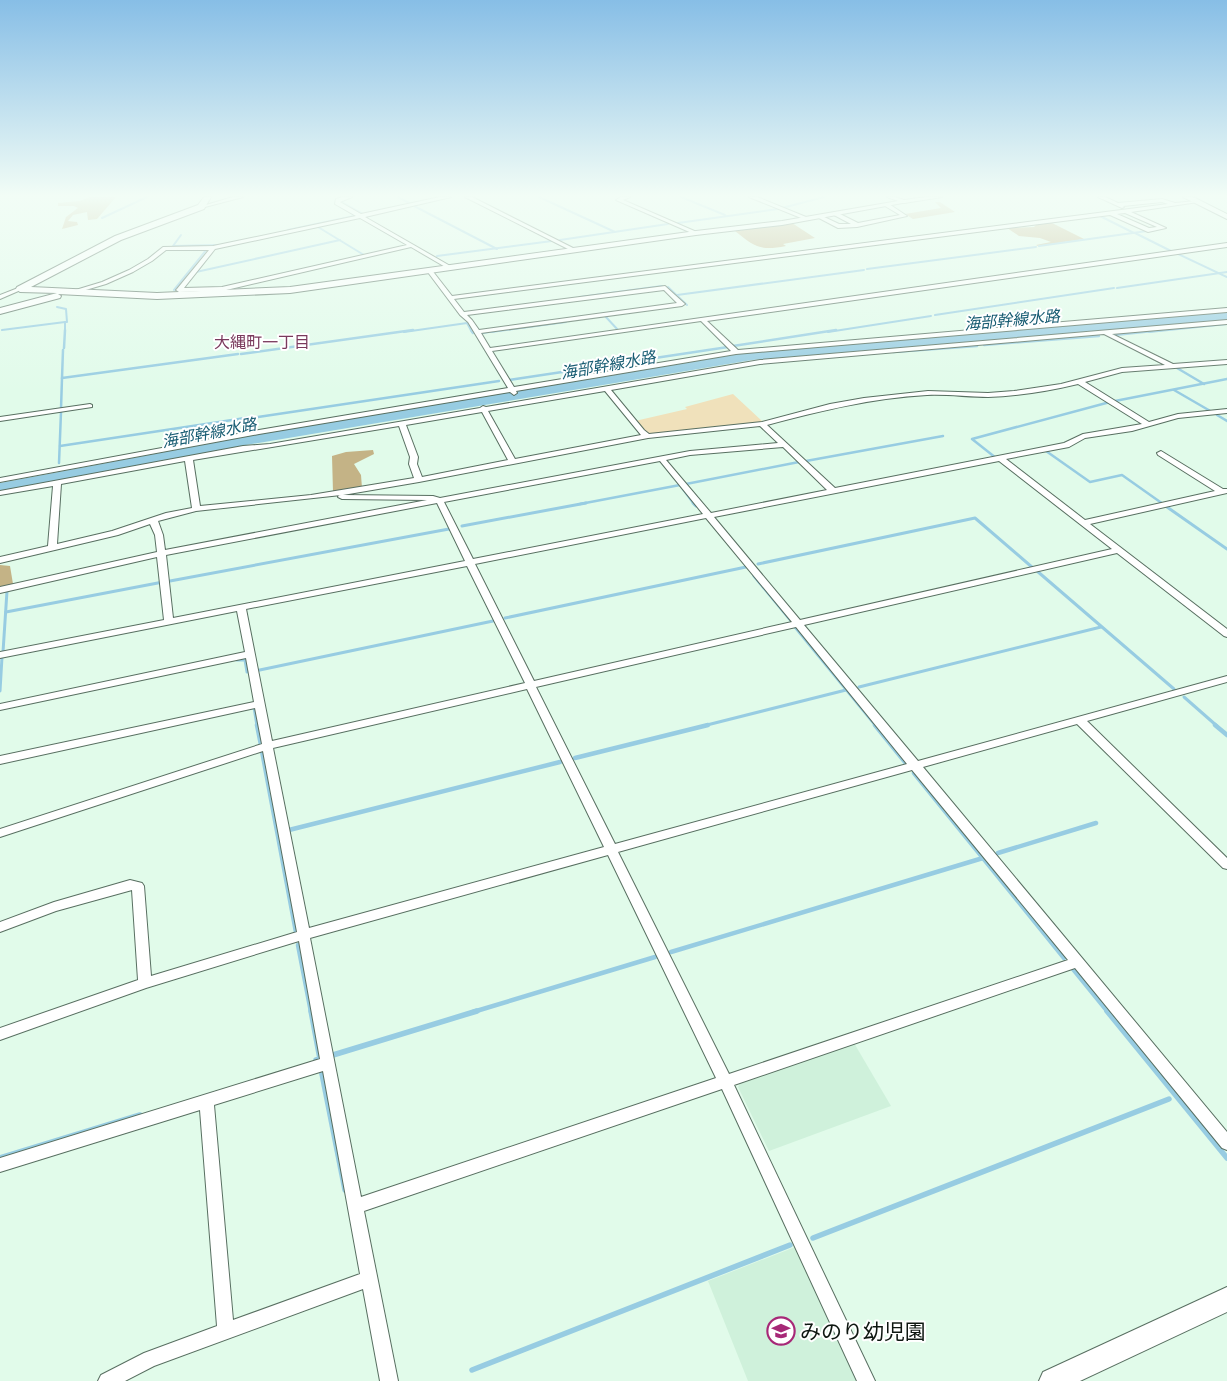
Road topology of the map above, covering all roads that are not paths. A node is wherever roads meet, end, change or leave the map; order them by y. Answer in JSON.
{"nodes":[{"id":1,"x":73,"y":261,"type":"edge"},
{"id":2,"x":148,"y":261,"type":"edge"},
{"id":3,"x":202,"y":261,"type":"edge"},
{"id":4,"x":341,"y":261,"type":"edge"},
{"id":5,"x":440,"y":261,"type":"edge"},
{"id":6,"x":490,"y":261,"type":"edge"},
{"id":7,"x":738,"y":261,"type":"edge"},
{"id":8,"x":1112,"y":261,"type":"edge"},
{"id":9,"x":449,"y":267,"type":"junction"},
{"id":10,"x":429,"y":270,"type":"junction"},
{"id":11,"x":20,"y":289,"type":"junction"},
{"id":12,"x":72,"y":292,"type":"junction"},
{"id":13,"x":0,"y":297,"type":"edge"},
{"id":14,"x":451,"y":298,"type":"junction"},
{"id":15,"x":567,"y":301,"type":"junction"},
{"id":16,"x":572,"y":306,"type":"dead end"},
{"id":17,"x":1227,"y":310,"type":"edge"},
{"id":18,"x":0,"y":311,"type":"edge"},
{"id":19,"x":576,"y":312,"type":"dead end"},
{"id":20,"x":462,"y":314,"type":"junction"},
{"id":21,"x":581,"y":318,"type":"junction"},
{"id":22,"x":703,"y":320,"type":"junction"},
{"id":23,"x":1094,"y":321,"type":"junction"},
{"id":24,"x":1227,"y":322,"type":"edge"},
{"id":25,"x":1106,"y":331,"type":"junction"},
{"id":26,"x":477,"y":332,"type":"junction"},
{"id":27,"x":487,"y":350,"type":"junction"},
{"id":28,"x":736,"y":352,"type":"junction"},
{"id":29,"x":1227,"y":362,"type":"edge"},
{"id":30,"x":1212,"y":363,"type":"junction"},
{"id":31,"x":1171,"y":366,"type":"junction"},
{"id":32,"x":1227,"y":371,"type":"edge"},
{"id":33,"x":1080,"y":382,"type":"junction"},
{"id":34,"x":606,"y":388,"type":"junction"},
{"id":35,"x":510,"y":389,"type":"junction"},
{"id":36,"x":520,"y":402,"type":"junction"},
{"id":37,"x":90,"y":406,"type":"dead end"},
{"id":38,"x":483,"y":408,"type":"junction"},
{"id":39,"x":1227,"y":411,"type":"edge"},
{"id":40,"x":0,"y":419,"type":"edge"},
{"id":41,"x":402,"y":423,"type":"junction"},
{"id":42,"x":762,"y":424,"type":"junction"},
{"id":43,"x":1148,"y":424,"type":"junction"},
{"id":44,"x":648,"y":436,"type":"junction"},
{"id":45,"x":785,"y":445,"type":"junction"},
{"id":46,"x":1161,"y":453,"type":"dead end"},
{"id":47,"x":661,"y":458,"type":"junction"},
{"id":48,"x":1000,"y":458,"type":"junction"},
{"id":49,"x":189,"y":459,"type":"junction"},
{"id":50,"x":512,"y":461,"type":"junction"},
{"id":51,"x":0,"y":480,"type":"edge"},
{"id":52,"x":419,"y":480,"type":"junction"},
{"id":53,"x":57,"y":484,"type":"junction"},
{"id":54,"x":833,"y":491,"type":"junction"},
{"id":55,"x":1225,"y":492,"type":"edge"},
{"id":56,"x":0,"y":493,"type":"edge"},
{"id":57,"x":311,"y":497,"type":"junction"},
{"id":58,"x":440,"y":502,"type":"junction"},
{"id":59,"x":196,"y":509,"type":"junction"},
{"id":60,"x":709,"y":516,"type":"junction"},
{"id":61,"x":153,"y":520,"type":"junction"},
{"id":62,"x":1084,"y":523,"type":"junction"},
{"id":63,"x":52,"y":548,"type":"junction"},
{"id":64,"x":1119,"y":550,"type":"junction"},
{"id":65,"x":162,"y":553,"type":"junction"},
{"id":66,"x":0,"y":560,"type":"edge"},
{"id":67,"x":471,"y":562,"type":"junction"},
{"id":68,"x":0,"y":590,"type":"edge"},
{"id":69,"x":241,"y":608,"type":"junction"},
{"id":70,"x":169,"y":622,"type":"junction"},
{"id":71,"x":798,"y":623,"type":"junction"},
{"id":72,"x":1227,"y":634,"type":"edge"},
{"id":73,"x":249,"y":654,"type":"junction"},
{"id":74,"x":0,"y":655,"type":"edge"},
{"id":75,"x":1227,"y":679,"type":"edge"},
{"id":76,"x":531,"y":684,"type":"junction"},
{"id":77,"x":258,"y":704,"type":"junction"},
{"id":78,"x":0,"y":707,"type":"edge"},
{"id":79,"x":1079,"y":720,"type":"junction"},
{"id":80,"x":266,"y":746,"type":"junction"},
{"id":81,"x":0,"y":760,"type":"edge"},
{"id":82,"x":916,"y":766,"type":"junction"},
{"id":83,"x":0,"y":833,"type":"edge"},
{"id":84,"x":612,"y":848,"type":"junction"},
{"id":85,"x":1227,"y":865,"type":"edge"},
{"id":86,"x":0,"y":927,"type":"edge"},
{"id":87,"x":303,"y":934,"type":"junction"},
{"id":88,"x":1078,"y":962,"type":"junction"},
{"id":89,"x":145,"y":983,"type":"junction"},
{"id":90,"x":0,"y":1034,"type":"edge"},
{"id":91,"x":328,"y":1063,"type":"junction"},
{"id":92,"x":726,"y":1083,"type":"junction"},
{"id":93,"x":206,"y":1101,"type":"junction"},
{"id":94,"x":1227,"y":1143,"type":"edge"},
{"id":95,"x":0,"y":1165,"type":"edge"},
{"id":96,"x":355,"y":1207,"type":"junction"},
{"id":97,"x":369,"y":1279,"type":"junction"},
{"id":98,"x":1227,"y":1299,"type":"edge"},
{"id":99,"x":226,"y":1331,"type":"junction"},
{"id":100,"x":107,"y":1381,"type":"edge"},
{"id":101,"x":390,"y":1381,"type":"edge"},
{"id":102,"x":866,"y":1381,"type":"edge"},
{"id":103,"x":1052,"y":1381,"type":"edge"}],
"edges":[{"from":1,"to":11,"type":"street"},
{"from":2,"to":12,"type":"street"},
{"from":3,"to":4,"type":"street"},
{"from":5,"to":9,"type":"street"},
{"from":6,"to":9,"type":"street"},
{"from":7,"to":14,"type":"street"},
{"from":8,"to":22,"type":"street"},
{"from":9,"to":10,"type":"street"},
{"from":10,"to":12,"type":"street"},
{"from":10,"to":14,"type":"street"},
{"from":11,"to":12,"type":"street"},
{"from":11,"to":13,"type":"street"},
{"from":12,"to":18,"type":"street"},
{"from":14,"to":20,"type":"street"},
{"from":15,"to":16,"type":"street"},
{"from":15,"to":20,"type":"street"},
{"from":15,"to":21,"type":"street"},
{"from":17,"to":23,"type":"street"},
{"from":19,"to":21,"type":"street"},
{"from":20,"to":26,"type":"street"},
{"from":21,"to":26,"type":"street"},
{"from":22,"to":27,"type":"street"},
{"from":22,"to":28,"type":"street"},
{"from":23,"to":25,"type":"street"},
{"from":23,"to":28,"type":"street"},
{"from":24,"to":25,"type":"street"},
{"from":25,"to":31,"type":"street"},
{"from":25,"to":34,"type":"street"},
{"from":26,"to":27,"type":"street"},
{"from":27,"to":35,"type":"street"},
{"from":28,"to":35,"type":"street"},
{"from":29,"to":30,"type":"street"},
{"from":30,"to":31,"type":"street"},
{"from":30,"to":32,"type":"street"},
{"from":31,"to":33,"type":"street"},
{"from":33,"to":42,"type":"street"},
{"from":33,"to":43,"type":"street"},
{"from":34,"to":36,"type":"street"},
{"from":34,"to":44,"type":"street"},
{"from":35,"to":36,"type":"street"},
{"from":35,"to":51,"type":"street"},
{"from":36,"to":38,"type":"street"},
{"from":37,"to":40,"type":"street"},
{"from":38,"to":41,"type":"street"},
{"from":38,"to":50,"type":"street"},
{"from":39,"to":43,"type":"street"},
{"from":41,"to":49,"type":"street"},
{"from":41,"to":52,"type":"street"},
{"from":42,"to":44,"type":"street"},
{"from":42,"to":45,"type":"street"},
{"from":43,"to":48,"type":"street"},
{"from":44,"to":50,"type":"street"},
{"from":45,"to":47,"type":"street"},
{"from":45,"to":54,"type":"street"},
{"from":46,"to":55,"type":"street"},
{"from":47,"to":58,"type":"street"},
{"from":47,"to":60,"type":"street"},
{"from":48,"to":54,"type":"street"},
{"from":48,"to":62,"type":"street"},
{"from":49,"to":53,"type":"street"},
{"from":49,"to":59,"type":"street"},
{"from":50,"to":52,"type":"street"},
{"from":52,"to":57,"type":"street"},
{"from":53,"to":56,"type":"street"},
{"from":53,"to":63,"type":"street"},
{"from":54,"to":60,"type":"street"},
{"from":55,"to":62,"type":"street"},
{"from":57,"to":58,"type":"street"},
{"from":57,"to":59,"type":"street"},
{"from":58,"to":65,"type":"street"},
{"from":58,"to":67,"type":"street"},
{"from":59,"to":61,"type":"street"},
{"from":60,"to":67,"type":"street"},
{"from":60,"to":71,"type":"street"},
{"from":61,"to":63,"type":"street"},
{"from":61,"to":65,"type":"street"},
{"from":62,"to":64,"type":"street"},
{"from":63,"to":66,"type":"street"},
{"from":64,"to":71,"type":"street"},
{"from":64,"to":72,"type":"street"},
{"from":65,"to":68,"type":"street"},
{"from":65,"to":70,"type":"street"},
{"from":67,"to":69,"type":"street"},
{"from":67,"to":76,"type":"street"},
{"from":69,"to":70,"type":"street"},
{"from":69,"to":73,"type":"street"},
{"from":70,"to":74,"type":"street"},
{"from":71,"to":76,"type":"street"},
{"from":71,"to":82,"type":"street"},
{"from":73,"to":77,"type":"street"},
{"from":73,"to":78,"type":"street"},
{"from":75,"to":79,"type":"street"},
{"from":76,"to":80,"type":"street"},
{"from":76,"to":84,"type":"street"},
{"from":77,"to":80,"type":"street"},
{"from":77,"to":81,"type":"street"},
{"from":79,"to":82,"type":"street"},
{"from":79,"to":85,"type":"street"},
{"from":80,"to":83,"type":"street"},
{"from":80,"to":87,"type":"street"},
{"from":82,"to":84,"type":"street"},
{"from":82,"to":88,"type":"street"},
{"from":84,"to":87,"type":"street"},
{"from":84,"to":92,"type":"street"},
{"from":86,"to":89,"type":"street"},
{"from":87,"to":89,"type":"street"},
{"from":87,"to":91,"type":"street"},
{"from":88,"to":92,"type":"street"},
{"from":88,"to":94,"type":"street"},
{"from":89,"to":90,"type":"street"},
{"from":91,"to":93,"type":"street"},
{"from":91,"to":96,"type":"street"},
{"from":92,"to":96,"type":"street"},
{"from":92,"to":102,"type":"street"},
{"from":93,"to":95,"type":"street"},
{"from":93,"to":99,"type":"street"},
{"from":96,"to":97,"type":"street"},
{"from":97,"to":99,"type":"street"},
{"from":97,"to":101,"type":"street"},
{"from":98,"to":103,"type":"street"},
{"from":99,"to":100,"type":"street"}]}
